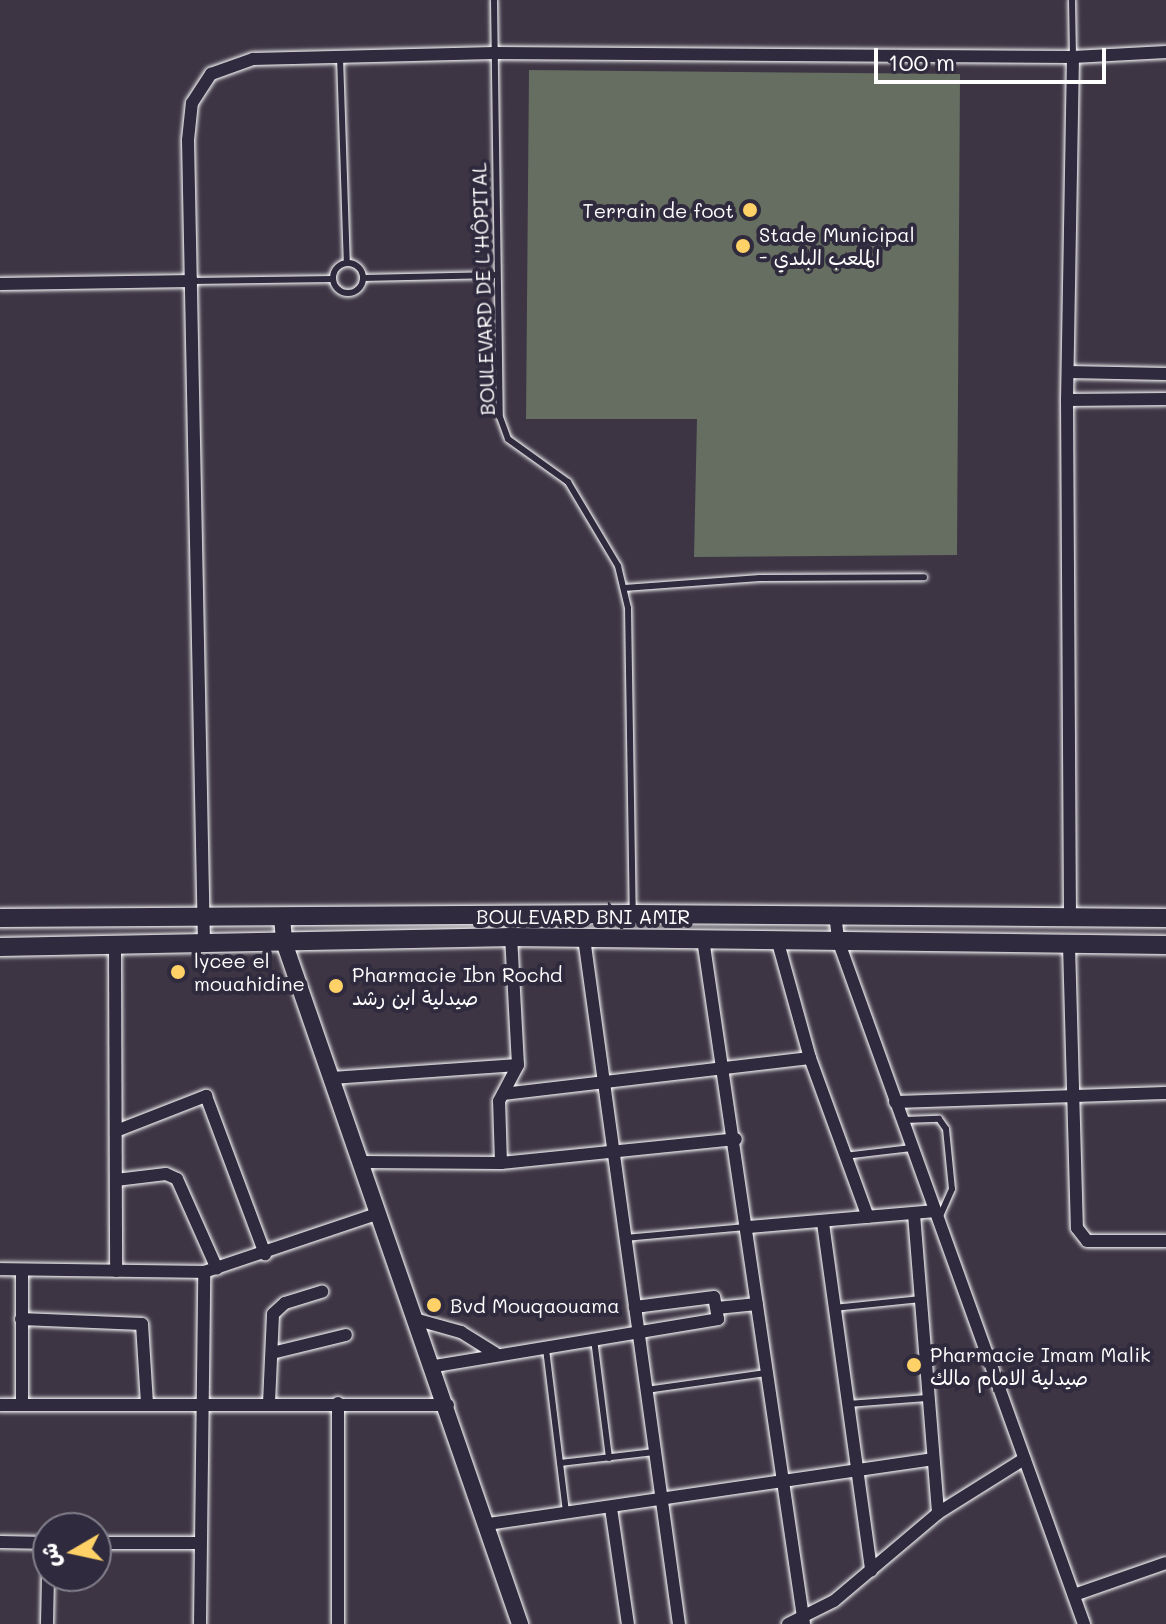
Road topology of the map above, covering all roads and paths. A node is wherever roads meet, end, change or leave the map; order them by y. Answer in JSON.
{"nodes":[{"id":1,"x":494,"y":0,"type":"edge"},
{"id":2,"x":1072,"y":0,"type":"edge"},
{"id":3,"x":1166,"y":52,"type":"edge"},
{"id":4,"x":494,"y":53,"type":"junction"},
{"id":5,"x":340,"y":57,"type":"junction"},
{"id":6,"x":1073,"y":57,"type":"junction"},
{"id":7,"x":347,"y":263,"type":"junction"},
{"id":8,"x":497,"y":275,"type":"junction"},
{"id":9,"x":363,"y":278,"type":"junction"},
{"id":10,"x":332,"y":279,"type":"junction"},
{"id":11,"x":192,"y":281,"type":"junction"},
{"id":12,"x":0,"y":284,"type":"edge"},
{"id":13,"x":1068,"y":372,"type":"junction"},
{"id":14,"x":1166,"y":374,"type":"edge"},
{"id":15,"x":1166,"y":399,"type":"edge"},
{"id":16,"x":1067,"y":400,"type":"junction"},
{"id":17,"x":924,"y":577,"type":"dead end"},
{"id":18,"x":624,"y":588,"type":"junction"},
{"id":19,"x":633,"y":914,"type":"junction"},
{"id":20,"x":835,"y":914,"type":"junction"},
{"id":21,"x":282,"y":917,"type":"junction"},
{"id":22,"x":0,"y":918,"type":"edge"},
{"id":23,"x":1070,"y":918,"type":"junction"},
{"id":24,"x":1166,"y":918,"type":"edge"},
{"id":25,"x":203,"y":919,"type":"junction"},
{"id":26,"x":511,"y":937,"type":"junction"},
{"id":27,"x":584,"y":938,"type":"junction"},
{"id":28,"x":703,"y":939,"type":"junction"},
{"id":29,"x":777,"y":939,"type":"junction"},
{"id":30,"x":838,"y":940,"type":"junction"},
{"id":31,"x":284,"y":942,"type":"junction"},
{"id":32,"x":204,"y":944,"type":"junction"},
{"id":33,"x":1069,"y":945,"type":"junction"},
{"id":34,"x":1166,"y":945,"type":"edge"},
{"id":35,"x":115,"y":946,"type":"junction"},
{"id":36,"x":0,"y":947,"type":"edge"},
{"id":37,"x":810,"y":1058,"type":"junction"},
{"id":38,"x":518,"y":1065,"type":"junction"},
{"id":39,"x":725,"y":1070,"type":"junction"},
{"id":40,"x":332,"y":1078,"type":"junction"},
{"id":41,"x":604,"y":1083,"type":"junction"},
{"id":42,"x":1166,"y":1093,"type":"edge"},
{"id":43,"x":503,"y":1094,"type":"junction"},
{"id":44,"x":1075,"y":1095,"type":"junction"},
{"id":45,"x":895,"y":1102,"type":"junction"},
{"id":46,"x":902,"y":1121,"type":"junction"},
{"id":47,"x":116,"y":1131,"type":"junction"},
{"id":48,"x":736,"y":1139,"type":"junction"},
{"id":49,"x":912,"y":1148,"type":"junction"},
{"id":50,"x":614,"y":1153,"type":"junction"},
{"id":51,"x":844,"y":1156,"type":"junction"},
{"id":52,"x":361,"y":1162,"type":"junction"},
{"id":53,"x":501,"y":1163,"type":"junction"},
{"id":54,"x":116,"y":1180,"type":"junction"},
{"id":55,"x":379,"y":1213,"type":"junction"},
{"id":56,"x":914,"y":1214,"type":"junction"},
{"id":57,"x":937,"y":1215,"type":"junction"},
{"id":58,"x":868,"y":1217,"type":"junction"},
{"id":59,"x":823,"y":1223,"type":"junction"},
{"id":60,"x":749,"y":1227,"type":"junction"},
{"id":61,"x":625,"y":1238,"type":"junction"},
{"id":62,"x":1166,"y":1241,"type":"edge"},
{"id":63,"x":265,"y":1254,"type":"junction"},
{"id":64,"x":0,"y":1269,"type":"edge"},
{"id":65,"x":22,"y":1270,"type":"junction"},
{"id":66,"x":210,"y":1270,"type":"junction"},
{"id":67,"x":116,"y":1271,"type":"junction"},
{"id":68,"x":322,"y":1292,"type":"dead end"},
{"id":69,"x":921,"y":1299,"type":"junction"},
{"id":70,"x":757,"y":1304,"type":"junction"},
{"id":71,"x":635,"y":1307,"type":"junction"},
{"id":72,"x":717,"y":1308,"type":"junction"},
{"id":73,"x":834,"y":1308,"type":"junction"},
{"id":74,"x":21,"y":1319,"type":"junction"},
{"id":75,"x":418,"y":1320,"type":"junction"},
{"id":76,"x":639,"y":1332,"type":"junction"},
{"id":77,"x":346,"y":1335,"type":"dead end"},
{"id":78,"x":594,"y":1338,"type":"junction"},
{"id":79,"x":545,"y":1346,"type":"junction"},
{"id":80,"x":272,"y":1353,"type":"junction"},
{"id":81,"x":495,"y":1353,"type":"junction"},
{"id":82,"x":435,"y":1366,"type":"junction"},
{"id":83,"x":766,"y":1373,"type":"junction"},
{"id":84,"x":646,"y":1390,"type":"junction"},
{"id":85,"x":927,"y":1398,"type":"junction"},
{"id":86,"x":147,"y":1403,"type":"junction"},
{"id":87,"x":200,"y":1403,"type":"junction"},
{"id":88,"x":269,"y":1403,"type":"junction"},
{"id":89,"x":338,"y":1403,"type":"junction"},
{"id":90,"x":22,"y":1404,"type":"junction"},
{"id":91,"x":848,"y":1404,"type":"junction"},
{"id":92,"x":0,"y":1405,"type":"edge"},
{"id":93,"x":448,"y":1405,"type":"junction"},
{"id":94,"x":654,"y":1452,"type":"junction"},
{"id":95,"x":609,"y":1458,"type":"junction"},
{"id":96,"x":931,"y":1459,"type":"junction"},
{"id":97,"x":1024,"y":1459,"type":"junction"},
{"id":98,"x":560,"y":1463,"type":"junction"},
{"id":99,"x":856,"y":1469,"type":"junction"},
{"id":100,"x":779,"y":1479,"type":"junction"},
{"id":101,"x":661,"y":1500,"type":"junction"},
{"id":102,"x":611,"y":1508,"type":"junction"},
{"id":103,"x":938,"y":1513,"type":"junction"},
{"id":104,"x":567,"y":1514,"type":"junction"},
{"id":105,"x":488,"y":1524,"type":"junction"},
{"id":106,"x":0,"y":1542,"type":"edge"},
{"id":107,"x":32,"y":1543,"type":"edge"},
{"id":108,"x":112,"y":1543,"type":"edge"},
{"id":109,"x":200,"y":1543,"type":"junction"},
{"id":110,"x":1166,"y":1563,"type":"edge"},
{"id":111,"x":871,"y":1571,"type":"junction"},
{"id":112,"x":48,"y":1592,"type":"edge"},
{"id":113,"x":1074,"y":1595,"type":"junction"},
{"id":114,"x":803,"y":1621,"type":"edge"},
{"id":115,"x":47,"y":1624,"type":"edge"},
{"id":116,"x":200,"y":1624,"type":"edge"},
{"id":117,"x":338,"y":1624,"type":"edge"},
{"id":118,"x":520,"y":1624,"type":"edge"},
{"id":119,"x":628,"y":1624,"type":"edge"},
{"id":120,"x":679,"y":1624,"type":"edge"},
{"id":121,"x":788,"y":1624,"type":"edge"},
{"id":122,"x":1084,"y":1624,"type":"edge"}],
"edges":[{"from":1,"to":4,"type":"lane","name":"BOULEVARD DE L'HÔPITAL"},
{"from":2,"to":6,"type":"lane"},
{"from":3,"to":6,"type":"street"},
{"from":4,"to":5,"type":"street"},
{"from":4,"to":6,"type":"street"},
{"from":4,"to":8,"type":"lane","name":"BOULEVARD DE L'HÔPITAL"},
{"from":5,"to":7,"type":"lane"},
{"from":5,"to":11,"type":"street"},
{"from":6,"to":13,"type":"street"},
{"from":7,"to":9,"type":"lane"},
{"from":7,"to":10,"type":"lane"},
{"from":8,"to":9,"type":"lane"},
{"from":8,"to":18,"type":"lane","name":"BOULEVARD DE L'HÔPITAL"},
{"from":9,"to":10,"type":"lane"},
{"from":10,"to":11,"type":"lane"},
{"from":11,"to":12,"type":"street"},
{"from":11,"to":25,"type":"street"},
{"from":13,"to":14,"type":"street"},
{"from":13,"to":16,"type":"street"},
{"from":15,"to":16,"type":"street"},
{"from":16,"to":23,"type":"street"},
{"from":17,"to":18,"type":"lane"},
{"from":18,"to":19,"type":"lane","name":"BOULEVARD DE L'HÔPITAL"},
{"from":19,"to":20,"type":"main road","name":"BOULEVARD BNI AMIR"},
{"from":19,"to":21,"type":"main road","name":"BOULEVARD BNI AMIR"},
{"from":20,"to":23,"type":"main road","name":"BOULEVARD BNI AMIR"},
{"from":20,"to":30,"type":"street"},
{"from":21,"to":25,"type":"main road","name":"BOULEVARD BNI AMIR"},
{"from":21,"to":31,"type":"street"},
{"from":22,"to":25,"type":"main road","name":"BOULEVARD BNI AMIR"},
{"from":23,"to":24,"type":"main road","name":"BOULEVARD BNI AMIR"},
{"from":25,"to":32,"type":"street"},
{"from":26,"to":27,"type":"main road","name":"BOULEVARD BNI AMIR"},
{"from":26,"to":31,"type":"main road","name":"BOULEVARD BNI AMIR"},
{"from":26,"to":38,"type":"street"},
{"from":27,"to":28,"type":"main road","name":"BOULEVARD BNI AMIR"},
{"from":27,"to":41,"type":"street"},
{"from":28,"to":29,"type":"main road","name":"BOULEVARD BNI AMIR"},
{"from":28,"to":39,"type":"street"},
{"from":29,"to":30,"type":"main road","name":"BOULEVARD BNI AMIR"},
{"from":29,"to":37,"type":"street"},
{"from":30,"to":33,"type":"main road","name":"BOULEVARD BNI AMIR"},
{"from":30,"to":45,"type":"street"},
{"from":31,"to":32,"type":"main road","name":"BOULEVARD BNI AMIR"},
{"from":31,"to":40,"type":"street"},
{"from":32,"to":35,"type":"main road","name":"BOULEVARD BNI AMIR"},
{"from":33,"to":34,"type":"main road","name":"BOULEVARD BNI AMIR"},
{"from":33,"to":44,"type":"street"},
{"from":35,"to":36,"type":"main road","name":"BOULEVARD BNI AMIR"},
{"from":35,"to":47,"type":"street"},
{"from":37,"to":39,"type":"street"},
{"from":37,"to":51,"type":"street"},
{"from":38,"to":40,"type":"street"},
{"from":38,"to":43,"type":"street"},
{"from":39,"to":41,"type":"street"},
{"from":39,"to":48,"type":"street"},
{"from":40,"to":52,"type":"street"},
{"from":41,"to":43,"type":"street"},
{"from":41,"to":50,"type":"street"},
{"from":42,"to":44,"type":"street"},
{"from":43,"to":53,"type":"street"},
{"from":44,"to":45,"type":"street"},
{"from":44,"to":62,"type":"street"},
{"from":45,"to":46,"type":"street"},
{"from":46,"to":49,"type":"street"},
{"from":46,"to":57,"type":"lane"},
{"from":47,"to":54,"type":"street"},
{"from":47,"to":63,"type":"street"},
{"from":48,"to":50,"type":"street"},
{"from":48,"to":60,"type":"street"},
{"from":49,"to":51,"type":"lane"},
{"from":49,"to":57,"type":"street"},
{"from":50,"to":53,"type":"street"},
{"from":50,"to":61,"type":"street"},
{"from":51,"to":58,"type":"street"},
{"from":52,"to":53,"type":"street"},
{"from":52,"to":55,"type":"street"},
{"from":54,"to":66,"type":"street"},
{"from":54,"to":67,"type":"street"},
{"from":55,"to":63,"type":"street"},
{"from":55,"to":75,"type":"street"},
{"from":56,"to":57,"type":"street"},
{"from":56,"to":58,"type":"street"},
{"from":56,"to":69,"type":"street"},
{"from":57,"to":97,"type":"street"},
{"from":58,"to":59,"type":"street"},
{"from":59,"to":60,"type":"street"},
{"from":59,"to":73,"type":"street"},
{"from":60,"to":61,"type":"lane"},
{"from":60,"to":70,"type":"street"},
{"from":61,"to":71,"type":"street"},
{"from":63,"to":66,"type":"street"},
{"from":64,"to":65,"type":"street"},
{"from":65,"to":67,"type":"street"},
{"from":65,"to":74,"type":"street"},
{"from":66,"to":67,"type":"street"},
{"from":66,"to":87,"type":"street"},
{"from":68,"to":80,"type":"street"},
{"from":69,"to":73,"type":"lane"},
{"from":69,"to":85,"type":"street"},
{"from":70,"to":72,"type":"street"},
{"from":70,"to":83,"type":"street"},
{"from":71,"to":72,"type":"street"},
{"from":71,"to":76,"type":"street"},
{"from":72,"to":76,"type":"street"},
{"from":73,"to":91,"type":"street"},
{"from":74,"to":86,"type":"street"},
{"from":74,"to":90,"type":"street"},
{"from":75,"to":81,"type":"street"},
{"from":75,"to":82,"type":"street"},
{"from":76,"to":78,"type":"street"},
{"from":76,"to":84,"type":"street"},
{"from":77,"to":80,"type":"street"},
{"from":78,"to":79,"type":"street"},
{"from":78,"to":95,"type":"lane"},
{"from":79,"to":81,"type":"street"},
{"from":79,"to":98,"type":"lane"},
{"from":80,"to":88,"type":"street"},
{"from":81,"to":82,"type":"street"},
{"from":82,"to":93,"type":"street"},
{"from":83,"to":84,"type":"lane"},
{"from":83,"to":100,"type":"street"},
{"from":84,"to":94,"type":"street"},
{"from":85,"to":91,"type":"lane"},
{"from":85,"to":96,"type":"street"},
{"from":86,"to":87,"type":"street"},
{"from":86,"to":90,"type":"street"},
{"from":87,"to":88,"type":"street"},
{"from":87,"to":109,"type":"street"},
{"from":88,"to":89,"type":"street"},
{"from":89,"to":93,"type":"street"},
{"from":89,"to":117,"type":"street"},
{"from":90,"to":92,"type":"street"},
{"from":91,"to":99,"type":"street"},
{"from":93,"to":105,"type":"street"},
{"from":94,"to":95,"type":"lane"},
{"from":94,"to":101,"type":"street"},
{"from":95,"to":98,"type":"lane"},
{"from":96,"to":99,"type":"street"},
{"from":96,"to":103,"type":"street"},
{"from":97,"to":103,"type":"street"},
{"from":97,"to":113,"type":"street"},
{"from":98,"to":104,"type":"lane"},
{"from":99,"to":100,"type":"street"},
{"from":99,"to":111,"type":"street"},
{"from":100,"to":101,"type":"street"},
{"from":100,"to":114,"type":"street"},
{"from":101,"to":102,"type":"street"},
{"from":101,"to":120,"type":"street"},
{"from":102,"to":104,"type":"street"},
{"from":102,"to":119,"type":"street"},
{"from":103,"to":111,"type":"street"},
{"from":104,"to":105,"type":"street"},
{"from":105,"to":118,"type":"street"},
{"from":106,"to":107,"type":"street"},
{"from":108,"to":109,"type":"street"},
{"from":109,"to":116,"type":"street"},
{"from":110,"to":113,"type":"street"},
{"from":111,"to":114,"type":"street"},
{"from":112,"to":115,"type":"street"},
{"from":113,"to":122,"type":"street"},
{"from":114,"to":121,"type":"street"}]}
